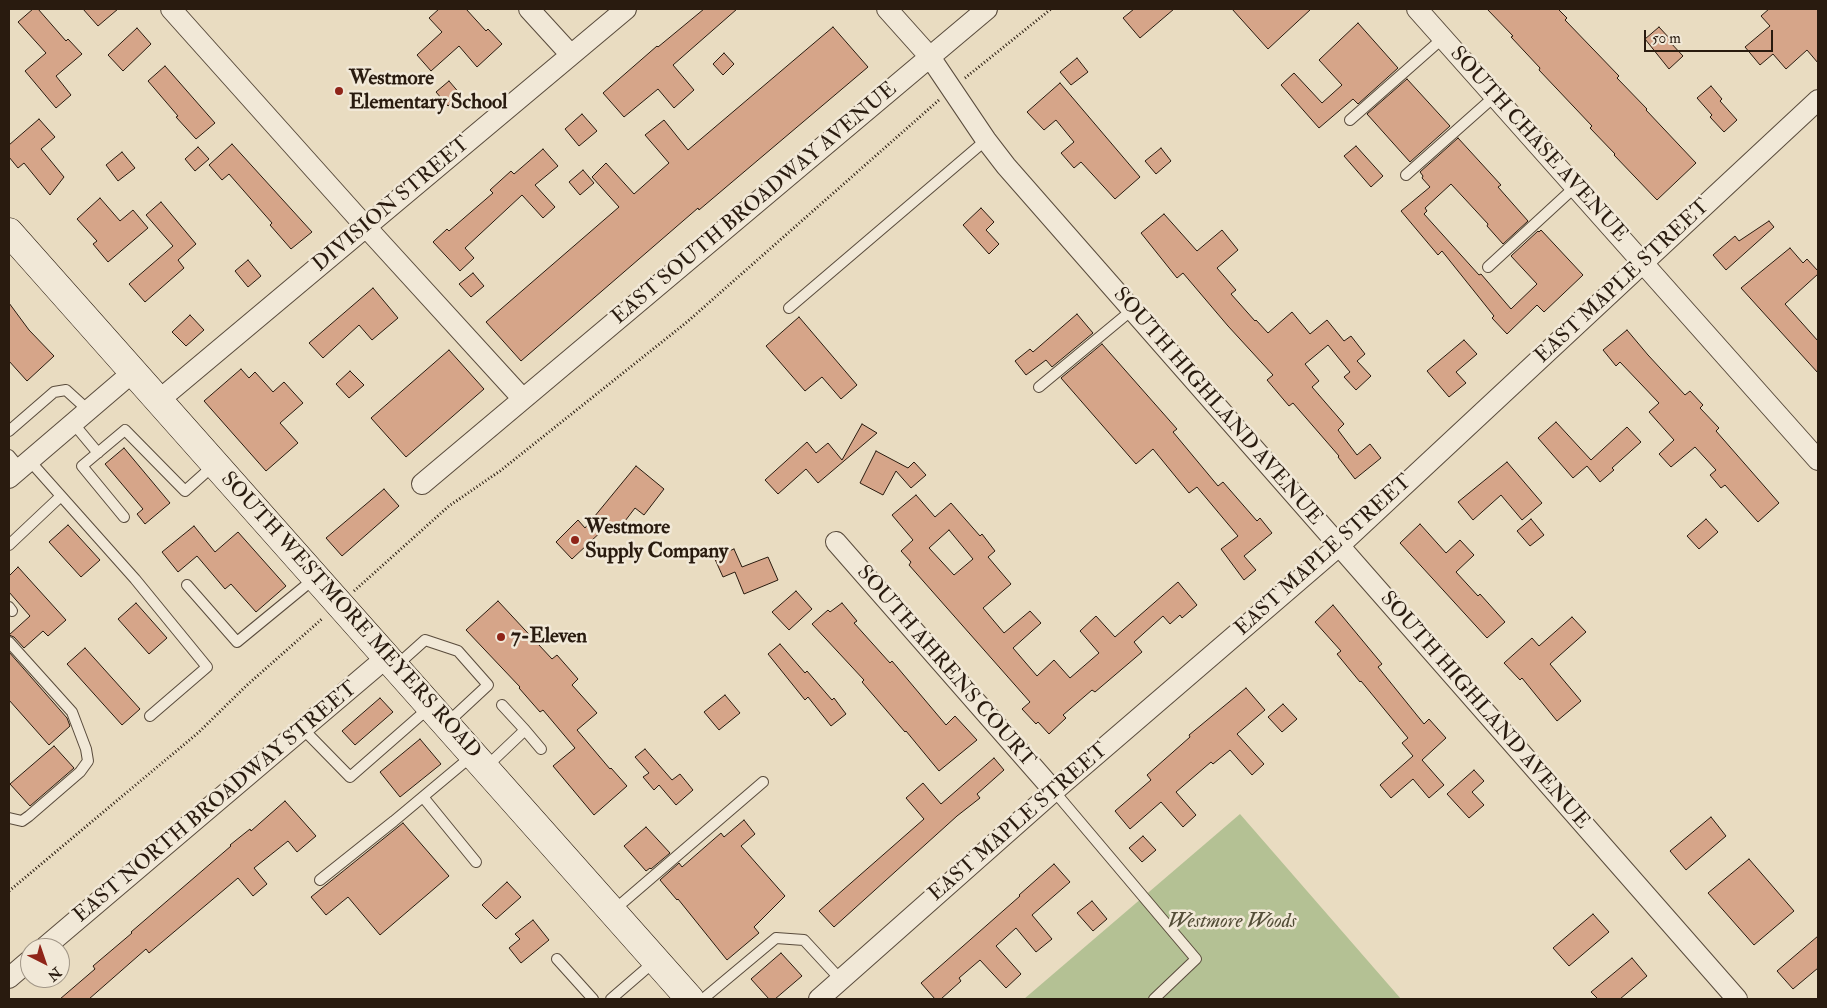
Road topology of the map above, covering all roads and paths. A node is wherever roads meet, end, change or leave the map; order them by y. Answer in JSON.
{"nodes":[{"id":1,"x":171,"y":9,"type":"edge"},
{"id":2,"x":529,"y":9,"type":"edge"},
{"id":3,"x":626,"y":9,"type":"edge"},
{"id":4,"x":887,"y":9,"type":"edge"},
{"id":5,"x":987,"y":9,"type":"edge"},
{"id":6,"x":1051,"y":9,"type":"edge"},
{"id":7,"x":1417,"y":9,"type":"edge"},
{"id":8,"x":1443,"y":38,"type":"junction"},
{"id":9,"x":570,"y":55,"type":"junction"},
{"id":10,"x":930,"y":57,"type":"junction"},
{"id":11,"x":962,"y":80,"type":"dead end"},
{"id":12,"x":1495,"y":96,"type":"junction"},
{"id":13,"x":941,"y":98,"type":"dead end"},
{"id":14,"x":1818,"y":100,"type":"edge"},
{"id":15,"x":1350,"y":120,"type":"dead end"},
{"id":16,"x":986,"y":140,"type":"junction"},
{"id":17,"x":1406,"y":175,"type":"dead end"},
{"id":18,"x":1575,"y":186,"type":"junction"},
{"id":19,"x":366,"y":227,"type":"junction"},
{"id":20,"x":9,"y":232,"type":"edge"},
{"id":21,"x":1643,"y":263,"type":"junction"},
{"id":22,"x":1488,"y":267,"type":"dead end"},
{"id":23,"x":789,"y":308,"type":"dead end"},
{"id":24,"x":1132,"y":310,"type":"junction"},
{"id":25,"x":133,"y":372,"type":"junction"},
{"id":26,"x":1039,"y":387,"type":"dead end"},
{"id":27,"x":523,"y":399,"type":"junction"},
{"id":28,"x":158,"y":401,"type":"junction"},
{"id":29,"x":88,"y":410,"type":"junction"},
{"id":30,"x":73,"y":423,"type":"junction"},
{"id":31,"x":9,"y":431,"type":"edge"},
{"id":32,"x":98,"y":453,"type":"junction"},
{"id":33,"x":1818,"y":460,"type":"edge"},
{"id":34,"x":215,"y":464,"type":"junction"},
{"id":35,"x":17,"y":465,"type":"edge"},
{"id":36,"x":422,"y":484,"type":"dead end"},
{"id":37,"x":61,"y":496,"type":"junction"},
{"id":38,"x":124,"y":517,"type":"dead end"},
{"id":39,"x":836,"y":542,"type":"dead end"},
{"id":40,"x":9,"y":544,"type":"edge"},
{"id":41,"x":1340,"y":546,"type":"junction"},
{"id":42,"x":316,"y":577,"type":"junction"},
{"id":43,"x":187,"y":585,"type":"dead end"},
{"id":44,"x":355,"y":590,"type":"dead end"},
{"id":45,"x":325,"y":617,"type":"dead end"},
{"id":46,"x":9,"y":642,"type":"edge"},
{"id":47,"x":391,"y":662,"type":"junction"},
{"id":48,"x":502,"y":705,"type":"dead end"},
{"id":49,"x":438,"y":715,"type":"junction"},
{"id":50,"x":150,"y":716,"type":"dead end"},
{"id":51,"x":303,"y":729,"type":"junction"},
{"id":52,"x":525,"y":730,"type":"junction"},
{"id":53,"x":541,"y":749,"type":"dead end"},
{"id":54,"x":479,"y":761,"type":"junction"},
{"id":55,"x":763,"y":782,"type":"dead end"},
{"id":56,"x":1054,"y":791,"type":"junction"},
{"id":57,"x":423,"y":797,"type":"junction"},
{"id":58,"x":9,"y":818,"type":"edge"},
{"id":59,"x":476,"y":862,"type":"dead end"},
{"id":60,"x":320,"y":880,"type":"dead end"},
{"id":61,"x":9,"y":891,"type":"edge"},
{"id":62,"x":612,"y":911,"type":"junction"},
{"id":63,"x":56,"y":938,"type":"edge"},
{"id":64,"x":557,"y":959,"type":"dead end"},
{"id":65,"x":656,"y":960,"type":"junction"},
{"id":66,"x":20,"y":969,"type":"edge"},
{"id":67,"x":9,"y":978,"type":"edge"},
{"id":68,"x":841,"y":980,"type":"junction"},
{"id":69,"x":593,"y":999,"type":"edge"},
{"id":70,"x":610,"y":999,"type":"edge"},
{"id":71,"x":690,"y":999,"type":"edge"},
{"id":72,"x":703,"y":999,"type":"edge"},
{"id":73,"x":819,"y":999,"type":"edge"},
{"id":74,"x":1154,"y":999,"type":"edge"},
{"id":75,"x":1737,"y":999,"type":"edge"}],
"edges":[{"from":1,"to":19,"type":"street"},
{"from":2,"to":9,"type":"street"},
{"from":3,"to":9,"type":"street","name":"DIVISION STREET"},
{"from":4,"to":10,"type":"street","name":"SOUTH HIGHLAND AVENUE"},
{"from":5,"to":10,"type":"street","name":"EAST SOUTH BROADWAY AVENUE"},
{"from":6,"to":11,"type":"path"},
{"from":7,"to":8,"type":"street","name":"SOUTH CHASE AVENUE"},
{"from":8,"to":12,"type":"street","name":"SOUTH CHASE AVENUE"},
{"from":8,"to":15,"type":"lane"},
{"from":9,"to":19,"type":"street","name":"DIVISION STREET"},
{"from":10,"to":16,"type":"street","name":"SOUTH HIGHLAND AVENUE"},
{"from":10,"to":27,"type":"street","name":"EAST SOUTH BROADWAY AVENUE"},
{"from":12,"to":17,"type":"lane"},
{"from":12,"to":18,"type":"street","name":"SOUTH CHASE AVENUE"},
{"from":13,"to":44,"type":"path"},
{"from":14,"to":21,"type":"street","name":"EAST MAPLE STREET"},
{"from":16,"to":23,"type":"lane"},
{"from":16,"to":24,"type":"street","name":"SOUTH HIGHLAND AVENUE"},
{"from":18,"to":21,"type":"street","name":"SOUTH CHASE AVENUE"},
{"from":18,"to":22,"type":"lane"},
{"from":19,"to":27,"type":"street"},
{"from":19,"to":28,"type":"street","name":"DIVISION STREET"},
{"from":20,"to":25,"type":"street","name":"SOUTH WESTMORE MEYERS ROAD"},
{"from":21,"to":33,"type":"street","name":"SOUTH CHASE AVENUE"},
{"from":21,"to":41,"type":"street","name":"EAST MAPLE STREET"},
{"from":24,"to":26,"type":"lane"},
{"from":24,"to":41,"type":"street","name":"SOUTH HIGHLAND AVENUE"},
{"from":25,"to":28,"type":"street","name":"SOUTH WESTMORE MEYERS ROAD"},
{"from":25,"to":29,"type":"street"},
{"from":27,"to":36,"type":"street","name":"EAST SOUTH BROADWAY AVENUE"},
{"from":28,"to":34,"type":"street","name":"SOUTH WESTMORE MEYERS ROAD"},
{"from":29,"to":30,"type":"street"},
{"from":29,"to":31,"type":"lane"},
{"from":30,"to":32,"type":"lane"},
{"from":30,"to":35,"type":"street"},
{"from":32,"to":34,"type":"lane"},
{"from":32,"to":38,"type":"lane"},
{"from":34,"to":42,"type":"street","name":"SOUTH WESTMORE MEYERS ROAD"},
{"from":35,"to":37,"type":"lane"},
{"from":37,"to":40,"type":"lane"},
{"from":37,"to":50,"type":"lane"},
{"from":39,"to":56,"type":"street","name":"SOUTH AHRENS COURT"},
{"from":41,"to":56,"type":"street","name":"EAST MAPLE STREET"},
{"from":41,"to":75,"type":"street","name":"SOUTH HIGHLAND AVENUE"},
{"from":42,"to":43,"type":"lane"},
{"from":42,"to":47,"type":"street","name":"SOUTH WESTMORE MEYERS ROAD"},
{"from":45,"to":61,"type":"path"},
{"from":46,"to":58,"type":"lane"},
{"from":47,"to":49,"type":"street","name":"SOUTH WESTMORE MEYERS ROAD"},
{"from":47,"to":49,"type":"lane"},
{"from":47,"to":51,"type":"street","name":"EAST NORTH BROADWAY STREET"},
{"from":48,"to":52,"type":"lane"},
{"from":49,"to":51,"type":"lane"},
{"from":49,"to":54,"type":"street","name":"SOUTH WESTMORE MEYERS ROAD"},
{"from":51,"to":63,"type":"street","name":"EAST NORTH BROADWAY STREET"},
{"from":52,"to":53,"type":"lane"},
{"from":52,"to":54,"type":"lane"},
{"from":54,"to":57,"type":"lane"},
{"from":54,"to":62,"type":"street","name":"SOUTH WESTMORE MEYERS ROAD"},
{"from":55,"to":62,"type":"lane"},
{"from":56,"to":68,"type":"street","name":"EAST MAPLE STREET"},
{"from":56,"to":74,"type":"lane"},
{"from":57,"to":59,"type":"lane"},
{"from":57,"to":60,"type":"lane"},
{"from":62,"to":65,"type":"street","name":"SOUTH WESTMORE MEYERS ROAD"},
{"from":64,"to":69,"type":"lane"},
{"from":65,"to":70,"type":"lane"},
{"from":65,"to":71,"type":"street","name":"SOUTH WESTMORE MEYERS ROAD"},
{"from":66,"to":67,"type":"street"},
{"from":68,"to":72,"type":"lane"},
{"from":68,"to":73,"type":"street","name":"EAST MAPLE STREET"}]}
